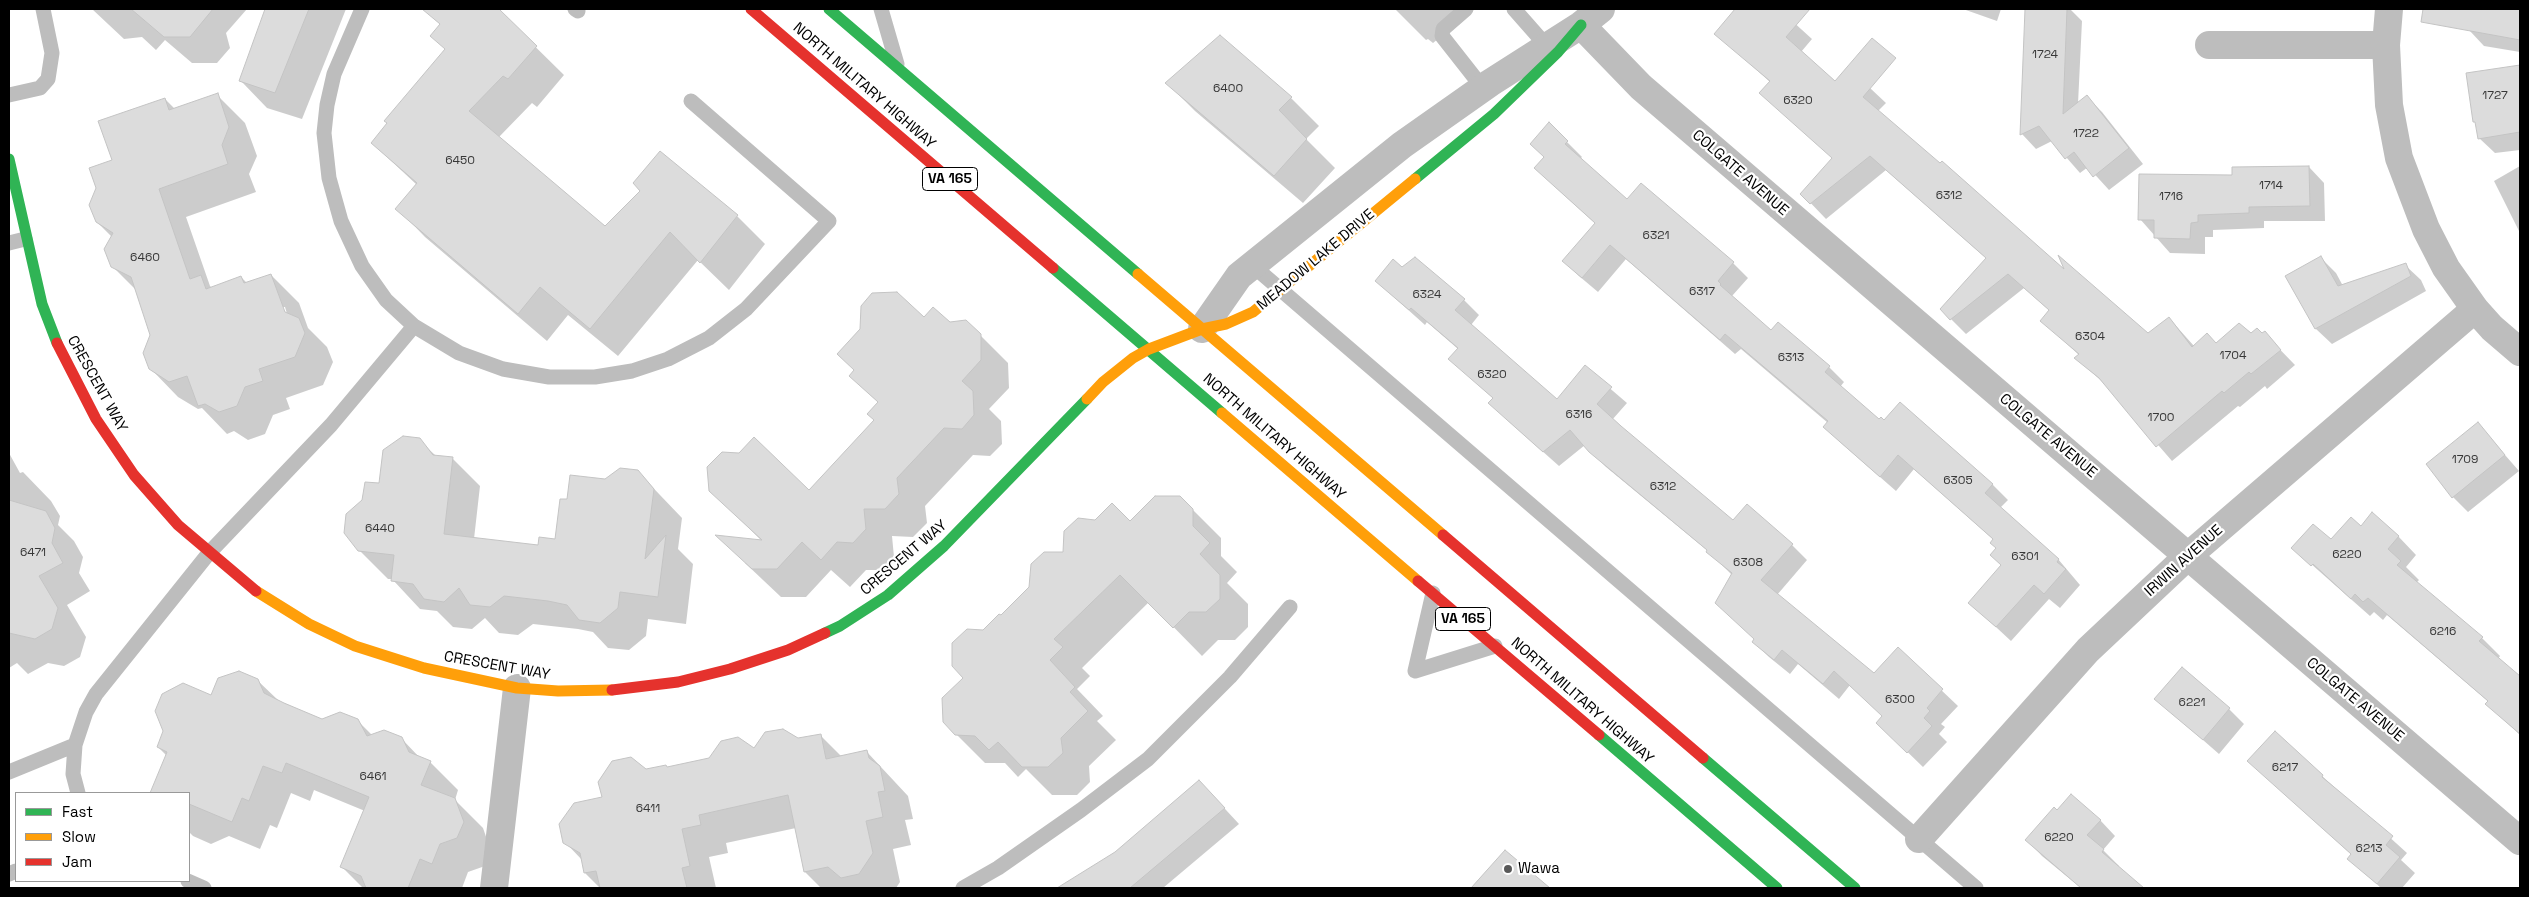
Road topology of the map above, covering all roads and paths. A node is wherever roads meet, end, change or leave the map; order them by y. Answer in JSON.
{"nodes":[{"id":1,"x":43,"y":9,"type":"edge"},
{"id":2,"x":362,"y":9,"type":"edge"},
{"id":3,"x":751,"y":9,"type":"edge"},
{"id":4,"x":829,"y":9,"type":"edge"},
{"id":5,"x":881,"y":9,"type":"edge"},
{"id":6,"x":1466,"y":9,"type":"edge"},
{"id":7,"x":1514,"y":9,"type":"edge"},
{"id":8,"x":2389,"y":9,"type":"edge"},
{"id":9,"x":1591,"y":17,"type":"edge"},
{"id":10,"x":2210,"y":45,"type":"dead end"},
{"id":11,"x":2386,"y":45,"type":"junction"},
{"id":12,"x":1551,"y":51,"type":"junction"},
{"id":13,"x":898,"y":68,"type":"junction"},
{"id":14,"x":1482,"y":88,"type":"junction"},
{"id":15,"x":9,"y":95,"type":"edge"},
{"id":16,"x":690,"y":101,"type":"dead end"},
{"id":17,"x":1501,"y":108,"type":"junction"},
{"id":18,"x":9,"y":159,"type":"edge"},
{"id":19,"x":25,"y":239,"type":"junction"},
{"id":20,"x":9,"y":242,"type":"edge"},
{"id":21,"x":1252,"y":265,"type":"junction"},
{"id":22,"x":1280,"y":290,"type":"junction"},
{"id":23,"x":2475,"y":309,"type":"junction"},
{"id":24,"x":414,"y":326,"type":"junction"},
{"id":25,"x":1202,"y":329,"type":"junction"},
{"id":26,"x":1149,"y":349,"type":"junction"},
{"id":27,"x":2520,"y":352,"type":"edge"},
{"id":28,"x":209,"y":553,"type":"junction"},
{"id":29,"x":2188,"y":555,"type":"junction"},
{"id":30,"x":1433,"y":593,"type":"junction"},
{"id":31,"x":1290,"y":607,"type":"dead end"},
{"id":32,"x":1495,"y":646,"type":"junction"},
{"id":33,"x":517,"y":688,"type":"junction"},
{"id":34,"x":75,"y":745,"type":"junction"},
{"id":35,"x":9,"y":772,"type":"edge"},
{"id":36,"x":78,"y":792,"type":"edge"},
{"id":37,"x":1919,"y":840,"type":"junction"},
{"id":38,"x":2520,"y":842,"type":"edge"},
{"id":39,"x":190,"y":882,"type":"edge"},
{"id":40,"x":204,"y":888,"type":"edge"},
{"id":41,"x":494,"y":888,"type":"edge"},
{"id":42,"x":962,"y":888,"type":"edge"},
{"id":43,"x":1777,"y":888,"type":"edge"},
{"id":44,"x":1855,"y":888,"type":"edge"},
{"id":45,"x":1976,"y":888,"type":"edge"}],
"edges":[{"from":1,"to":15,"type":"lane"},
{"from":2,"to":24,"type":"lane"},
{"from":3,"to":26,"type":"main road","name":"NORTH MILITARY HIGHWAY","number":"VA 165"},
{"from":4,"to":13,"type":"main road"},
{"from":5,"to":13,"type":"lane"},
{"from":6,"to":14,"type":"lane"},
{"from":7,"to":12,"type":"lane"},
{"from":8,"to":11,"type":"street"},
{"from":9,"to":12,"type":"street","name":"MEADOW LAKE DRIVE"},
{"from":9,"to":29,"type":"street","name":"COLGATE AVENUE"},
{"from":10,"to":11,"type":"street"},
{"from":11,"to":23,"type":"street"},
{"from":12,"to":14,"type":"street","name":"MEADOW LAKE DRIVE"},
{"from":12,"to":17,"type":"main road","name":"MEADOW LAKE DRIVE"},
{"from":13,"to":25,"type":"main road"},
{"from":14,"to":17,"type":"lane"},
{"from":14,"to":21,"type":"street","name":"MEADOW LAKE DRIVE"},
{"from":16,"to":24,"type":"lane"},
{"from":17,"to":22,"type":"main road","name":"MEADOW LAKE DRIVE"},
{"from":18,"to":19,"type":"main road","name":"CRESCENT WAY"},
{"from":19,"to":20,"type":"lane"},
{"from":19,"to":28,"type":"main road","name":"CRESCENT WAY"},
{"from":21,"to":22,"type":"lane"},
{"from":21,"to":25,"type":"street","name":"MEADOW LAKE DRIVE"},
{"from":22,"to":25,"type":"main road","name":"MEADOW LAKE DRIVE"},
{"from":22,"to":37,"type":"lane"},
{"from":23,"to":27,"type":"street"},
{"from":23,"to":29,"type":"street","name":"IRWIN AVENUE"},
{"from":24,"to":28,"type":"lane"},
{"from":25,"to":26,"type":"main road","name":"CRESCENT WAY"},
{"from":25,"to":44,"type":"main road"},
{"from":26,"to":30,"type":"main road","name":"NORTH MILITARY HIGHWAY","number":"VA 165"},
{"from":26,"to":33,"type":"main road","name":"CRESCENT WAY"},
{"from":28,"to":33,"type":"main road","name":"CRESCENT WAY"},
{"from":28,"to":34,"type":"lane"},
{"from":29,"to":37,"type":"street","name":"IRWIN AVENUE"},
{"from":29,"to":38,"type":"street","name":"COLGATE AVENUE"},
{"from":30,"to":32,"type":"main road","name":"NORTH MILITARY HIGHWAY","number":"VA 165"},
{"from":30,"to":32,"type":"lane"},
{"from":31,"to":42,"type":"lane"},
{"from":32,"to":43,"type":"main road","name":"NORTH MILITARY HIGHWAY","number":"VA 165"},
{"from":33,"to":41,"type":"street"},
{"from":34,"to":35,"type":"lane"},
{"from":34,"to":36,"type":"lane"},
{"from":37,"to":45,"type":"lane"},
{"from":39,"to":40,"type":"lane"}]}
